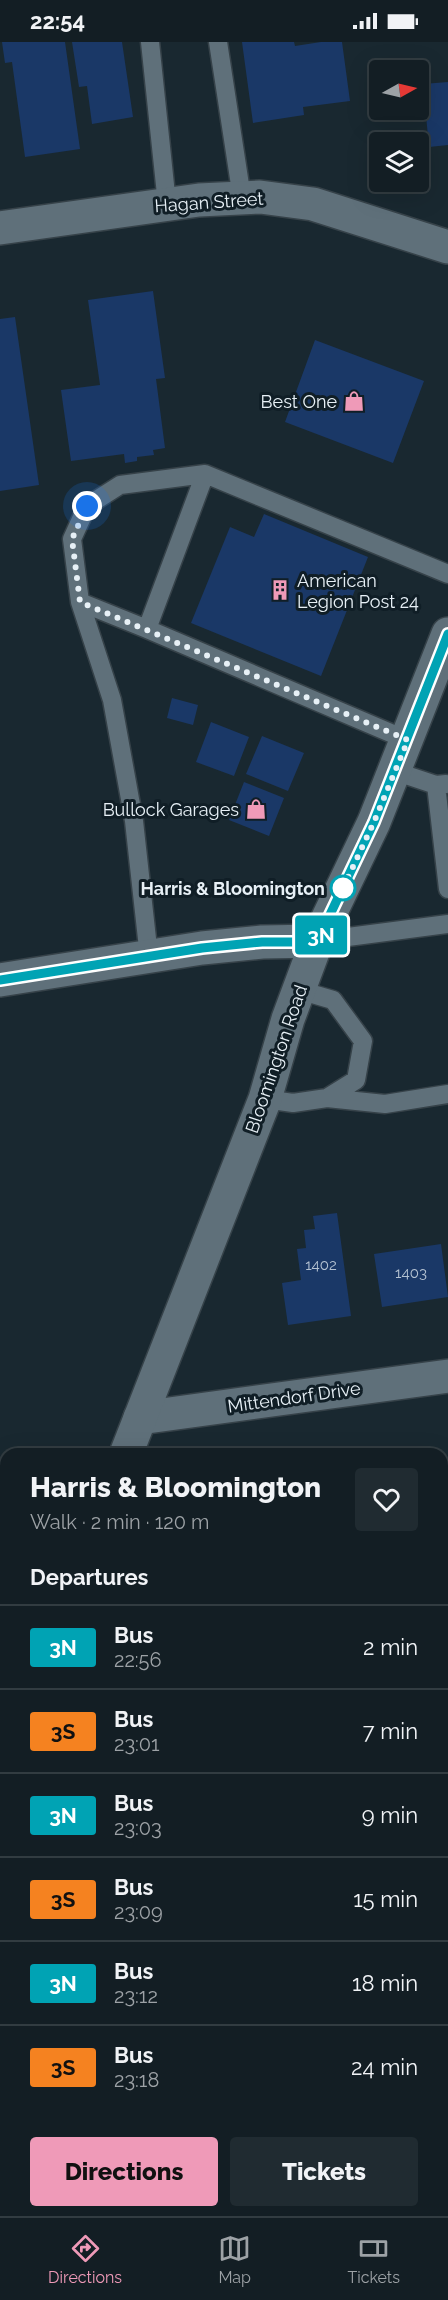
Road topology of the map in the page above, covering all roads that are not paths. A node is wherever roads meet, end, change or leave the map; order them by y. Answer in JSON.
{"nodes":[{"id":1,"x":150,"y":42,"type":"edge"},
{"id":2,"x":218,"y":42,"type":"edge"},
{"id":3,"x":242,"y":198,"type":"junction"},
{"id":4,"x":167,"y":204,"type":"junction"},
{"id":5,"x":0,"y":228,"type":"edge"},
{"id":6,"x":448,"y":247,"type":"edge"},
{"id":7,"x":205,"y":474,"type":"junction"},
{"id":8,"x":448,"y":574,"type":"edge"},
{"id":9,"x":80,"y":602,"type":"junction"},
{"id":10,"x":147,"y":629,"type":"junction"},
{"id":11,"x":448,"y":634,"type":"edge"},
{"id":12,"x":408,"y":740,"type":"junction"},
{"id":13,"x":394,"y":771,"type":"junction"},
{"id":14,"x":442,"y":785,"type":"edge"},
{"id":15,"x":448,"y":889,"type":"edge"},
{"id":16,"x":448,"y":924,"type":"edge"},
{"id":17,"x":317,"y":942,"type":"junction"},
{"id":18,"x":148,"y":957,"type":"junction"},
{"id":19,"x":0,"y":980,"type":"edge"},
{"id":20,"x":299,"y":990,"type":"junction"},
{"id":21,"x":448,"y":1094,"type":"edge"},
{"id":22,"x":327,"y":1098,"type":"junction"},
{"id":23,"x":265,"y":1099,"type":"junction"},
{"id":24,"x":448,"y":1376,"type":"edge"},
{"id":25,"x":140,"y":1418,"type":"junction"},
{"id":26,"x":128,"y":1448,"type":"edge"}],
"edges":[{"from":1,"to":4,"type":"lane"},
{"from":2,"to":3,"type":"lane"},
{"from":3,"to":4,"type":"street","name":"Hagan Street"},
{"from":3,"to":6,"type":"street","name":"Hagan Street"},
{"from":4,"to":5,"type":"street","name":"Hagan Street"},
{"from":7,"to":8,"type":"lane"},
{"from":7,"to":9,"type":"lane"},
{"from":7,"to":10,"type":"lane"},
{"from":9,"to":10,"type":"lane"},
{"from":9,"to":18,"type":"lane"},
{"from":10,"to":12,"type":"lane"},
{"from":11,"to":12,"type":"street","name":"Bloomington Road"},
{"from":12,"to":13,"type":"street","name":"Bloomington Road"},
{"from":13,"to":14,"type":"lane"},
{"from":13,"to":17,"type":"street","name":"Bloomington Road"},
{"from":14,"to":15,"type":"lane"},
{"from":16,"to":17,"type":"lane"},
{"from":17,"to":18,"type":"street"},
{"from":17,"to":20,"type":"street","name":"Bloomington Road"},
{"from":18,"to":19,"type":"street"},
{"from":20,"to":22,"type":"lane"},
{"from":20,"to":23,"type":"street","name":"Bloomington Road"},
{"from":21,"to":22,"type":"lane"},
{"from":22,"to":23,"type":"lane"},
{"from":23,"to":25,"type":"street","name":"Bloomington Road"},
{"from":24,"to":25,"type":"street","name":"Mittendorf Drive"},
{"from":25,"to":26,"type":"street","name":"Bloomington Road"}]}
